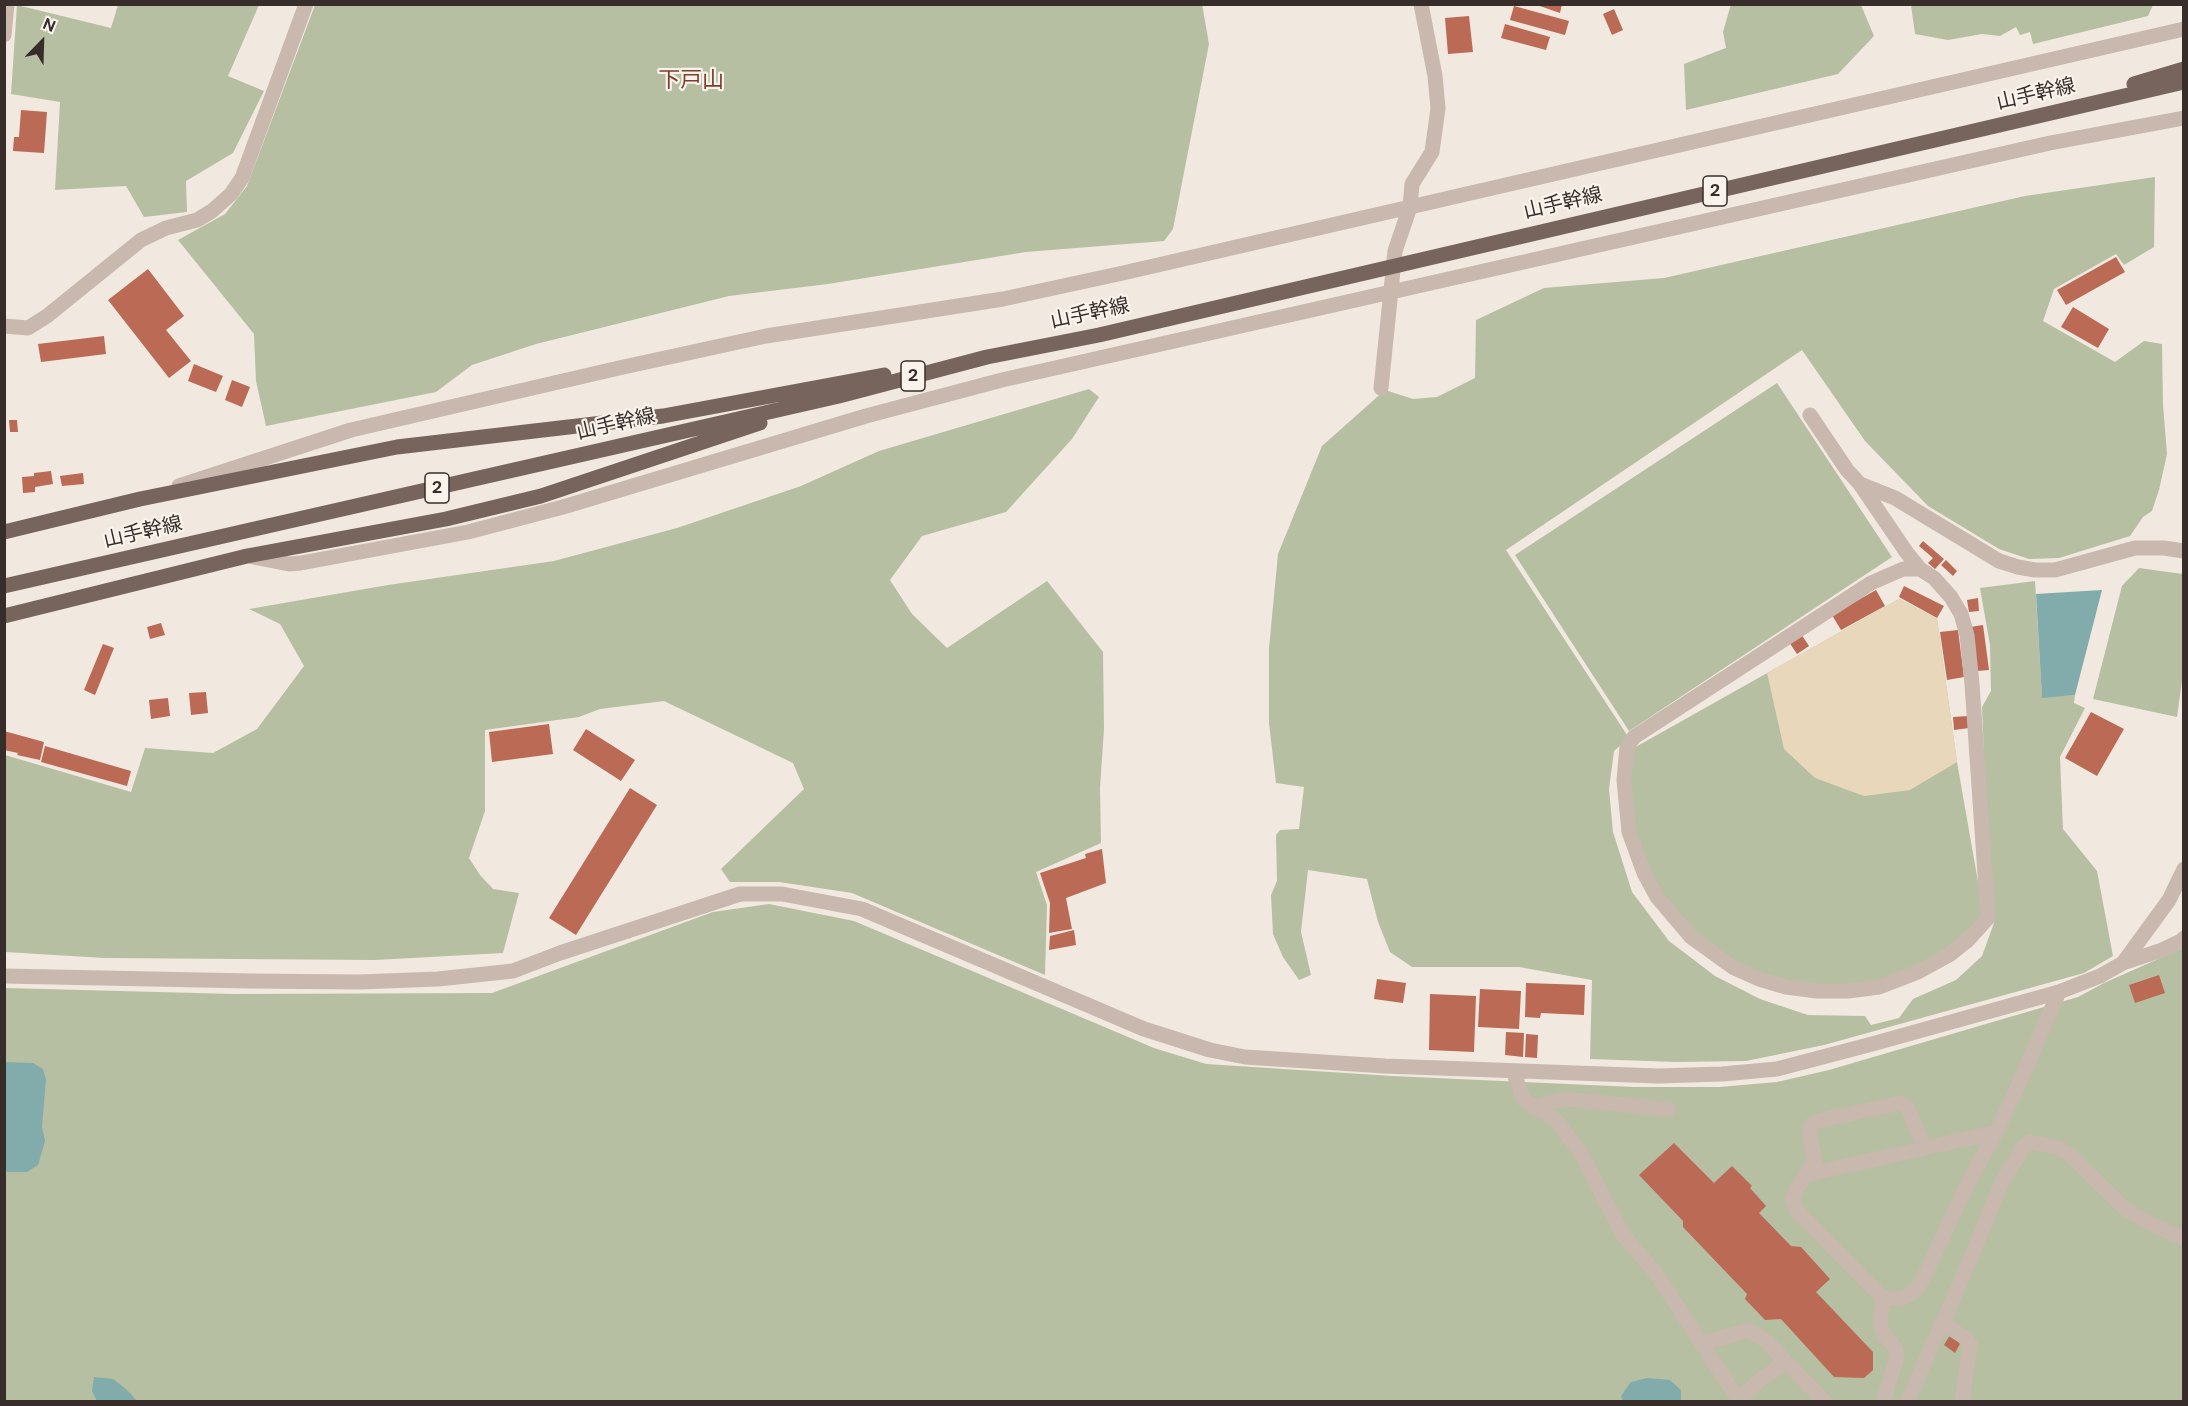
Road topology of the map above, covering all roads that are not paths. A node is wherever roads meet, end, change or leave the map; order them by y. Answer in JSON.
{"nodes":[{"id":1,"x":306,"y":4,"type":"edge"},
{"id":2,"x":1421,"y":4,"type":"edge"},
{"id":3,"x":6,"y":11,"type":"edge"},
{"id":4,"x":2184,"y":29,"type":"edge"},
{"id":5,"x":4,"y":35,"type":"edge"},
{"id":6,"x":2184,"y":69,"type":"edge"},
{"id":7,"x":2184,"y":82,"type":"edge"},
{"id":8,"x":2184,"y":88,"type":"edge"},
{"id":9,"x":2125,"y":96,"type":"junction"},
{"id":10,"x":2184,"y":118,"type":"edge"},
{"id":11,"x":2016,"y":121,"type":"junction"},
{"id":12,"x":1410,"y":207,"type":"junction"},
{"id":13,"x":1391,"y":292,"type":"junction"},
{"id":14,"x":4,"y":326,"type":"edge"},
{"id":15,"x":987,"y":357,"type":"junction"},
{"id":16,"x":1380,"y":388,"type":"dead end"},
{"id":17,"x":839,"y":396,"type":"junction"},
{"id":18,"x":1810,"y":415,"type":"dead end"},
{"id":19,"x":1860,"y":484,"type":"junction"},
{"id":20,"x":140,"y":499,"type":"junction"},
{"id":21,"x":4,"y":532,"type":"edge"},
{"id":22,"x":2184,"y":551,"type":"edge"},
{"id":23,"x":247,"y":556,"type":"junction"},
{"id":24,"x":1920,"y":569,"type":"junction"},
{"id":25,"x":4,"y":586,"type":"edge"},
{"id":26,"x":4,"y":616,"type":"edge"},
{"id":27,"x":2184,"y":869,"type":"edge"},
{"id":28,"x":2183,"y":940,"type":"edge"},
{"id":29,"x":2123,"y":963,"type":"junction"},
{"id":30,"x":4,"y":976,"type":"edge"},
{"id":31,"x":2059,"y":992,"type":"junction"},
{"id":32,"x":1513,"y":1071,"type":"junction"},
{"id":33,"x":1535,"y":1107,"type":"junction"},
{"id":34,"x":1668,"y":1109,"type":"dead end"},
{"id":35,"x":1996,"y":1132,"type":"junction"},
{"id":36,"x":1925,"y":1147,"type":"junction"},
{"id":37,"x":1806,"y":1175,"type":"junction"},
{"id":38,"x":2184,"y":1239,"type":"edge"},
{"id":39,"x":1883,"y":1298,"type":"junction"},
{"id":40,"x":1942,"y":1323,"type":"junction"},
{"id":41,"x":1701,"y":1344,"type":"junction"},
{"id":42,"x":1786,"y":1362,"type":"junction"},
{"id":43,"x":1740,"y":1400,"type":"edge"},
{"id":44,"x":1825,"y":1401,"type":"edge"},
{"id":45,"x":1883,"y":1401,"type":"edge"},
{"id":46,"x":1907,"y":1401,"type":"edge"},
{"id":47,"x":1962,"y":1401,"type":"edge"}],
"edges":[{"from":1,"to":14,"type":"street"},
{"from":2,"to":12,"type":"street"},
{"from":3,"to":5,"type":"street"},
{"from":4,"to":12,"type":"street"},
{"from":6,"to":11,"type":"main road"},
{"from":7,"to":9,"type":"main road","name":"山手幹線","number":"2"},
{"from":8,"to":9,"type":"main road"},
{"from":9,"to":11,"type":"main road","name":"山手幹線","number":"2"},
{"from":10,"to":13,"type":"street"},
{"from":11,"to":15,"type":"main road","name":"山手幹線","number":"2"},
{"from":12,"to":13,"type":"street"},
{"from":12,"to":20,"type":"street"},
{"from":13,"to":16,"type":"street"},
{"from":13,"to":23,"type":"street"},
{"from":15,"to":17,"type":"main road","name":"山手幹線","number":"2"},
{"from":15,"to":20,"type":"main road"},
{"from":17,"to":23,"type":"main road"},
{"from":17,"to":25,"type":"main road","name":"山手幹線","number":"2"},
{"from":18,"to":19,"type":"street"},
{"from":19,"to":22,"type":"street"},
{"from":19,"to":24,"type":"street"},
{"from":20,"to":21,"type":"main road"},
{"from":23,"to":26,"type":"main road"},
{"from":24,"to":24,"type":"street"},
{"from":27,"to":29,"type":"street"},
{"from":28,"to":29,"type":"street"},
{"from":29,"to":31,"type":"street"},
{"from":30,"to":32,"type":"street"},
{"from":31,"to":32,"type":"street"},
{"from":31,"to":35,"type":"street"},
{"from":32,"to":33,"type":"street"},
{"from":33,"to":34,"type":"street"},
{"from":33,"to":41,"type":"street"},
{"from":35,"to":36,"type":"street"},
{"from":35,"to":39,"type":"street"},
{"from":36,"to":37,"type":"street"},
{"from":36,"to":37,"type":"street"},
{"from":37,"to":39,"type":"street"},
{"from":38,"to":40,"type":"street"},
{"from":39,"to":45,"type":"street"},
{"from":40,"to":46,"type":"street"},
{"from":40,"to":47,"type":"street"},
{"from":41,"to":42,"type":"street"},
{"from":41,"to":43,"type":"street"},
{"from":42,"to":43,"type":"street"},
{"from":42,"to":44,"type":"street"}]}
